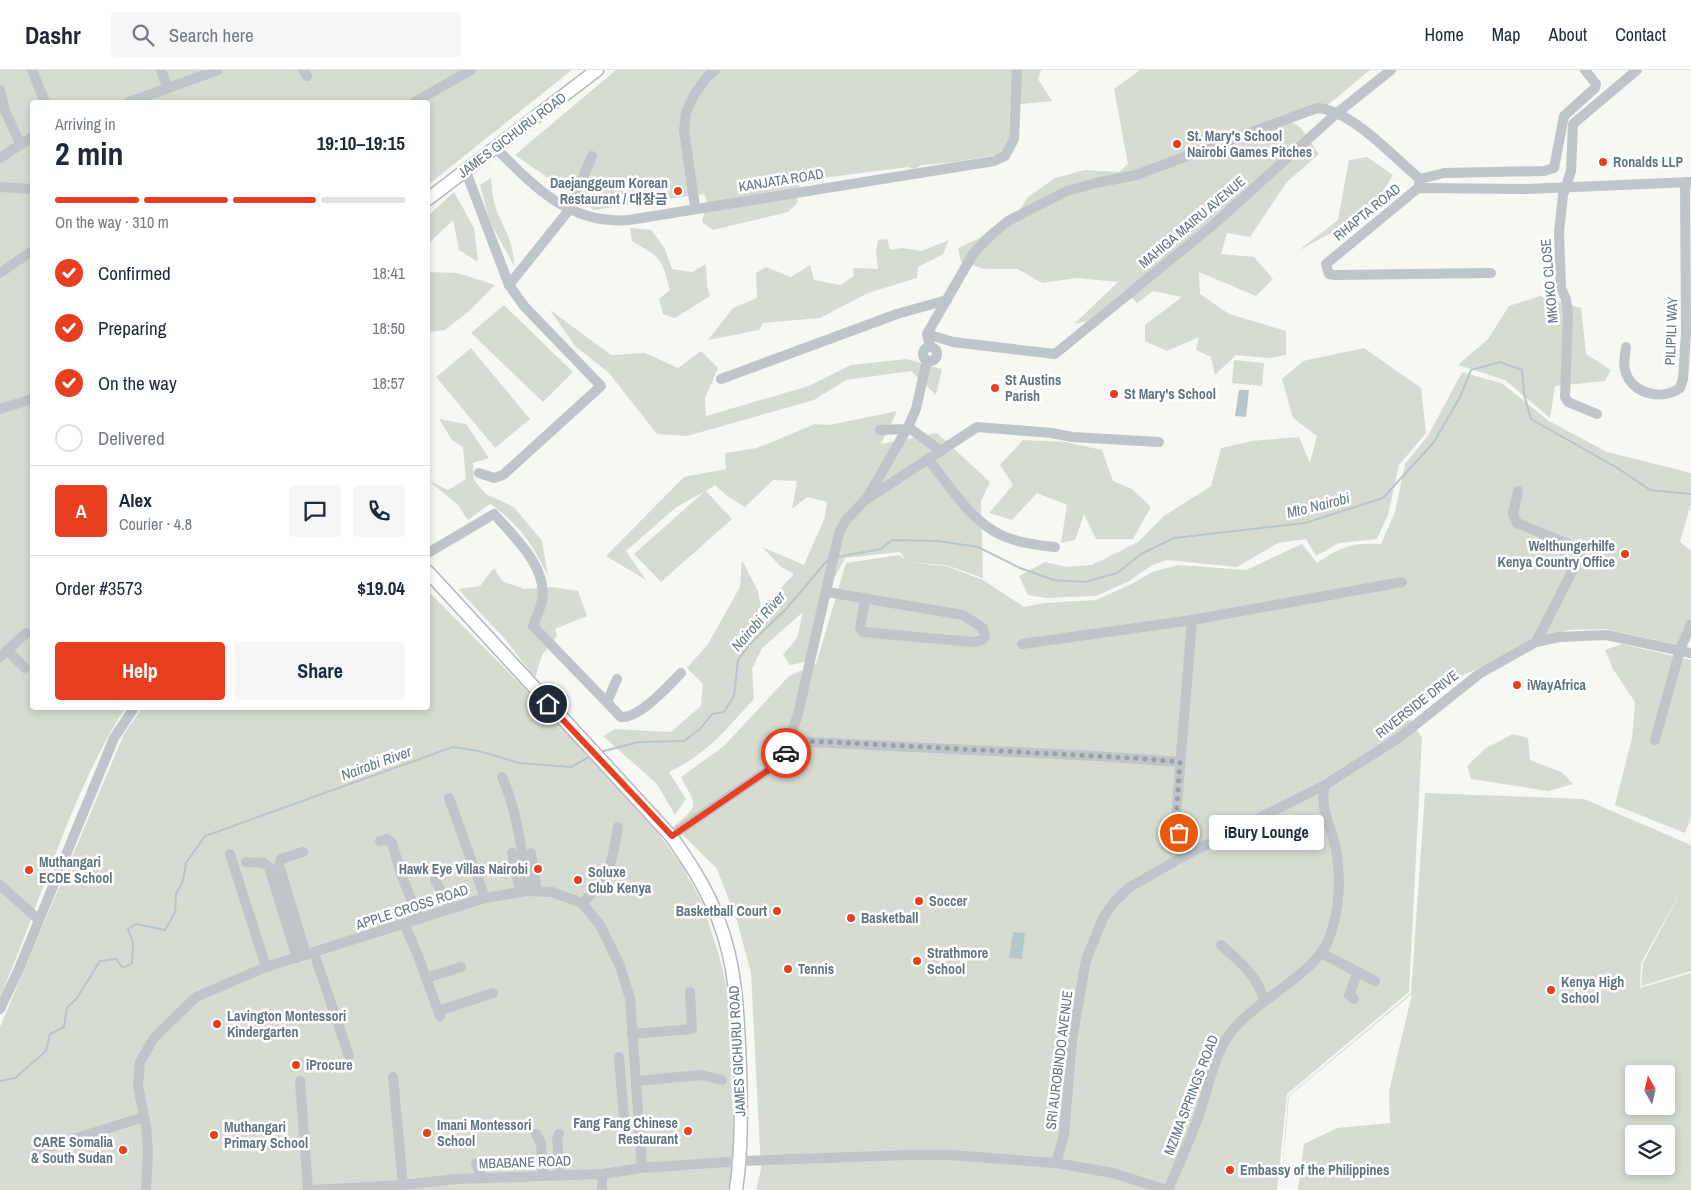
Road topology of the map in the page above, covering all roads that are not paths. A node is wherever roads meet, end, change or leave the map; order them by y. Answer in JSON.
{"nodes":[{"id":1,"x":32,"y":70,"type":"edge"},
{"id":2,"x":161,"y":70,"type":"edge"},
{"id":3,"x":471,"y":70,"type":"edge"},
{"id":4,"x":596,"y":70,"type":"edge"},
{"id":5,"x":715,"y":70,"type":"edge"},
{"id":6,"x":1017,"y":70,"type":"edge"},
{"id":7,"x":1392,"y":70,"type":"edge"},
{"id":8,"x":1585,"y":70,"type":"edge"},
{"id":9,"x":1637,"y":70,"type":"edge"},
{"id":10,"x":214,"y":71,"type":"edge"},
{"id":11,"x":168,"y":89,"type":"junction"},
{"id":12,"x":0,"y":90,"type":"edge"},
{"id":13,"x":44,"y":100,"type":"edge"},
{"id":14,"x":135,"y":100,"type":"edge"},
{"id":15,"x":418,"y":100,"type":"edge"},
{"id":16,"x":1337,"y":113,"type":"junction"},
{"id":17,"x":30,"y":138,"type":"edge"},
{"id":18,"x":20,"y":143,"type":"junction"},
{"id":19,"x":495,"y":147,"type":"junction"},
{"id":20,"x":592,"y":156,"type":"dead end"},
{"id":21,"x":0,"y":158,"type":"edge"},
{"id":22,"x":465,"y":169,"type":"junction"},
{"id":23,"x":1688,"y":182,"type":"edge"},
{"id":24,"x":1419,"y":184,"type":"junction"},
{"id":25,"x":1566,"y":186,"type":"junction"},
{"id":26,"x":0,"y":188,"type":"edge"},
{"id":27,"x":30,"y":189,"type":"edge"},
{"id":28,"x":430,"y":198,"type":"edge"},
{"id":29,"x":695,"y":207,"type":"junction"},
{"id":30,"x":569,"y":210,"type":"junction"},
{"id":31,"x":30,"y":252,"type":"edge"},
{"id":32,"x":1491,"y":272,"type":"dead end"},
{"id":33,"x":0,"y":273,"type":"edge"},
{"id":34,"x":509,"y":285,"type":"junction"},
{"id":35,"x":947,"y":300,"type":"junction"},
{"id":36,"x":928,"y":334,"type":"junction"},
{"id":37,"x":1626,"y":347,"type":"dead end"},
{"id":38,"x":721,"y":379,"type":"dead end"},
{"id":39,"x":30,"y":400,"type":"edge"},
{"id":40,"x":0,"y":410,"type":"edge"},
{"id":41,"x":1597,"y":414,"type":"dead end"},
{"id":42,"x":908,"y":428,"type":"junction"},
{"id":43,"x":880,"y":430,"type":"dead end"},
{"id":44,"x":1159,"y":442,"type":"dead end"},
{"id":45,"x":941,"y":451,"type":"junction"},
{"id":46,"x":928,"y":459,"type":"junction"},
{"id":47,"x":479,"y":473,"type":"dead end"},
{"id":48,"x":1518,"y":491,"type":"dead end"},
{"id":49,"x":864,"y":501,"type":"junction"},
{"id":50,"x":1055,"y":547,"type":"dead end"},
{"id":51,"x":430,"y":552,"type":"edge"},
{"id":52,"x":430,"y":574,"type":"edge"},
{"id":53,"x":1402,"y":582,"type":"dead end"},
{"id":54,"x":826,"y":592,"type":"junction"},
{"id":55,"x":865,"y":599,"type":"junction"},
{"id":56,"x":1192,"y":620,"type":"junction"},
{"id":57,"x":1691,"y":625,"type":"edge"},
{"id":58,"x":26,"y":633,"type":"dead end"},
{"id":59,"x":1536,"y":642,"type":"junction"},
{"id":60,"x":1022,"y":644,"type":"dead end"},
{"id":61,"x":1680,"y":650,"type":"junction"},
{"id":62,"x":4,"y":653,"type":"edge"},
{"id":63,"x":1691,"y":653,"type":"edge"},
{"id":64,"x":25,"y":668,"type":"dead end"},
{"id":65,"x":681,"y":673,"type":"dead end"},
{"id":66,"x":617,"y":678,"type":"dead end"},
{"id":67,"x":607,"y":702,"type":"junction"},
{"id":68,"x":132,"y":710,"type":"edge"},
{"id":69,"x":790,"y":740,"type":"junction"},
{"id":70,"x":1655,"y":740,"type":"dead end"},
{"id":71,"x":1180,"y":762,"type":"junction"},
{"id":72,"x":502,"y":777,"type":"dead end"},
{"id":73,"x":1325,"y":785,"type":"junction"},
{"id":74,"x":449,"y":798,"type":"dead end"},
{"id":75,"x":618,"y":827,"type":"dead end"},
{"id":76,"x":672,"y":836,"type":"junction"},
{"id":77,"x":380,"y":841,"type":"dead end"},
{"id":78,"x":303,"y":852,"type":"dead end"},
{"id":79,"x":512,"y":852,"type":"dead end"},
{"id":80,"x":531,"y":853,"type":"dead end"},
{"id":81,"x":230,"y":854,"type":"dead end"},
{"id":82,"x":1186,"y":855,"type":"junction"},
{"id":83,"x":246,"y":862,"type":"dead end"},
{"id":84,"x":435,"y":880,"type":"dead end"},
{"id":85,"x":0,"y":885,"type":"edge"},
{"id":86,"x":528,"y":891,"type":"junction"},
{"id":87,"x":485,"y":898,"type":"junction"},
{"id":88,"x":582,"y":902,"type":"junction"},
{"id":89,"x":451,"y":908,"type":"junction"},
{"id":90,"x":419,"y":919,"type":"junction"},
{"id":91,"x":39,"y":920,"type":"junction"},
{"id":92,"x":404,"y":924,"type":"junction"},
{"id":93,"x":1221,"y":945,"type":"dead end"},
{"id":94,"x":1321,"y":953,"type":"junction"},
{"id":95,"x":306,"y":955,"type":"junction"},
{"id":96,"x":266,"y":967,"type":"junction"},
{"id":97,"x":461,"y":967,"type":"dead end"},
{"id":98,"x":1358,"y":972,"type":"junction"},
{"id":99,"x":426,"y":978,"type":"junction"},
{"id":100,"x":1375,"y":981,"type":"dead end"},
{"id":101,"x":690,"y":992,"type":"dead end"},
{"id":102,"x":493,"y":993,"type":"dead end"},
{"id":103,"x":1354,"y":999,"type":"dead end"},
{"id":104,"x":1264,"y":1001,"type":"junction"},
{"id":105,"x":0,"y":1009,"type":"edge"},
{"id":106,"x":632,"y":1034,"type":"junction"},
{"id":107,"x":349,"y":1056,"type":"dead end"},
{"id":108,"x":619,"y":1057,"type":"dead end"},
{"id":109,"x":393,"y":1077,"type":"dead end"},
{"id":110,"x":722,"y":1080,"type":"dead end"},
{"id":111,"x":300,"y":1081,"type":"dead end"},
{"id":112,"x":636,"y":1081,"type":"junction"},
{"id":113,"x":638,"y":1099,"type":"junction"},
{"id":114,"x":622,"y":1101,"type":"junction"},
{"id":115,"x":144,"y":1117,"type":"junction"},
{"id":116,"x":624,"y":1119,"type":"dead end"},
{"id":117,"x":536,"y":1134,"type":"dead end"},
{"id":118,"x":559,"y":1134,"type":"dead end"},
{"id":119,"x":38,"y":1150,"type":"dead end"},
{"id":120,"x":740,"y":1161,"type":"junction"},
{"id":121,"x":476,"y":1163,"type":"dead end"},
{"id":122,"x":1056,"y":1163,"type":"junction"},
{"id":123,"x":642,"y":1168,"type":"junction"},
{"id":124,"x":543,"y":1174,"type":"junction"},
{"id":125,"x":560,"y":1174,"type":"junction"},
{"id":126,"x":602,"y":1174,"type":"junction"},
{"id":127,"x":482,"y":1177,"type":"junction"},
{"id":128,"x":403,"y":1185,"type":"junction"},
{"id":129,"x":146,"y":1190,"type":"edge"},
{"id":130,"x":309,"y":1190,"type":"edge"},
{"id":131,"x":602,"y":1190,"type":"edge"},
{"id":132,"x":736,"y":1190,"type":"edge"},
{"id":133,"x":1167,"y":1190,"type":"edge"}],
"edges":[{"from":1,"to":13,"type":"street"},
{"from":2,"to":11,"type":"street"},
{"from":3,"to":15,"type":"street"},
{"from":4,"to":19,"type":"main road","name":"JAMES GICHURU ROAD"},
{"from":5,"to":29,"type":"street"},
{"from":6,"to":29,"type":"street","name":"KANJATA ROAD"},
{"from":7,"to":16,"type":"street","name":"MAHIGA MAIRU AVENUE"},
{"from":8,"to":24,"type":"street"},
{"from":9,"to":25,"type":"street"},
{"from":10,"to":11,"type":"street"},
{"from":11,"to":14,"type":"street"},
{"from":12,"to":18,"type":"street"},
{"from":16,"to":24,"type":"street"},
{"from":16,"to":35,"type":"street"},
{"from":16,"to":36,"type":"street","name":"MAHIGA MAIRU AVENUE"},
{"from":17,"to":18,"type":"street"},
{"from":18,"to":21,"type":"street"},
{"from":19,"to":22,"type":"main road","name":"JAMES GICHURU ROAD"},
{"from":19,"to":30,"type":"street","name":"KANJATA ROAD"},
{"from":20,"to":30,"type":"street"},
{"from":22,"to":28,"type":"main road","name":"JAMES GICHURU ROAD"},
{"from":22,"to":34,"type":"street"},
{"from":23,"to":25,"type":"street","name":"RHAPTA ROAD"},
{"from":23,"to":37,"type":"street","name":"PILIPILI WAY"},
{"from":24,"to":25,"type":"street","name":"RHAPTA ROAD"},
{"from":24,"to":32,"type":"street","name":"RHAPTA ROAD"},
{"from":25,"to":41,"type":"street","name":"MKOKO CLOSE"},
{"from":26,"to":27,"type":"street"},
{"from":29,"to":30,"type":"street","name":"KANJATA ROAD"},
{"from":30,"to":34,"type":"street"},
{"from":31,"to":33,"type":"street"},
{"from":34,"to":47,"type":"street"},
{"from":35,"to":36,"type":"street"},
{"from":35,"to":38,"type":"street"},
{"from":36,"to":42,"type":"street"},
{"from":39,"to":40,"type":"street"},
{"from":42,"to":43,"type":"street"},
{"from":42,"to":45,"type":"street"},
{"from":42,"to":49,"type":"street"},
{"from":44,"to":45,"type":"street"},
{"from":45,"to":46,"type":"street"},
{"from":46,"to":49,"type":"street"},
{"from":46,"to":50,"type":"street"},
{"from":48,"to":59,"type":"street"},
{"from":49,"to":54,"type":"street"},
{"from":51,"to":67,"type":"street"},
{"from":52,"to":76,"type":"main road","name":"JAMES GICHURU ROAD"},
{"from":53,"to":56,"type":"street"},
{"from":54,"to":55,"type":"street"},
{"from":54,"to":69,"type":"street"},
{"from":55,"to":55,"type":"street"},
{"from":56,"to":60,"type":"street"},
{"from":56,"to":71,"type":"street"},
{"from":57,"to":61,"type":"street"},
{"from":58,"to":62,"type":"street"},
{"from":59,"to":61,"type":"street","name":"RIVERSIDE DRIVE"},
{"from":59,"to":73,"type":"street","name":"RIVERSIDE DRIVE"},
{"from":61,"to":63,"type":"street","name":"RIVERSIDE DRIVE"},
{"from":61,"to":70,"type":"street"},
{"from":62,"to":64,"type":"street"},
{"from":65,"to":67,"type":"street"},
{"from":66,"to":67,"type":"street"},
{"from":68,"to":91,"type":"street"},
{"from":69,"to":71,"type":"street"},
{"from":69,"to":76,"type":"street"},
{"from":71,"to":82,"type":"street"},
{"from":72,"to":86,"type":"street"},
{"from":73,"to":82,"type":"street","name":"RIVERSIDE DRIVE"},
{"from":73,"to":94,"type":"street","name":"MZIMA SPRINGS ROAD"},
{"from":74,"to":87,"type":"street"},
{"from":75,"to":88,"type":"street"},
{"from":76,"to":120,"type":"main road","name":"JAMES GICHURU ROAD"},
{"from":77,"to":90,"type":"street"},
{"from":78,"to":95,"type":"street"},
{"from":79,"to":86,"type":"street"},
{"from":80,"to":86,"type":"street"},
{"from":81,"to":96,"type":"street"},
{"from":82,"to":122,"type":"street","name":"SRI AUROBINDO AVENUE"},
{"from":83,"to":95,"type":"street"},
{"from":84,"to":89,"type":"street"},
{"from":85,"to":91,"type":"street"},
{"from":86,"to":87,"type":"street","name":"APPLE CROSS ROAD"},
{"from":86,"to":88,"type":"street","name":"APPLE CROSS ROAD"},
{"from":87,"to":89,"type":"street","name":"APPLE CROSS ROAD"},
{"from":88,"to":106,"type":"street"},
{"from":89,"to":90,"type":"street","name":"APPLE CROSS ROAD"},
{"from":90,"to":92,"type":"street","name":"APPLE CROSS ROAD"},
{"from":91,"to":105,"type":"street"},
{"from":92,"to":95,"type":"street","name":"APPLE CROSS ROAD"},
{"from":92,"to":99,"type":"street"},
{"from":93,"to":104,"type":"street"},
{"from":94,"to":98,"type":"street"},
{"from":94,"to":104,"type":"street","name":"MZIMA SPRINGS ROAD"},
{"from":95,"to":96,"type":"street","name":"APPLE CROSS ROAD"},
{"from":95,"to":107,"type":"street"},
{"from":96,"to":115,"type":"street","name":"APPLE CROSS ROAD"},
{"from":97,"to":99,"type":"street"},
{"from":98,"to":100,"type":"street"},
{"from":98,"to":103,"type":"street"},
{"from":99,"to":102,"type":"street"},
{"from":101,"to":106,"type":"street"},
{"from":104,"to":133,"type":"street","name":"MZIMA SPRINGS ROAD"},
{"from":106,"to":112,"type":"street"},
{"from":108,"to":114,"type":"street"},
{"from":109,"to":128,"type":"street"},
{"from":110,"to":112,"type":"street"},
{"from":111,"to":130,"type":"street"},
{"from":112,"to":113,"type":"street"},
{"from":113,"to":114,"type":"street"},
{"from":113,"to":123,"type":"street"},
{"from":114,"to":116,"type":"street"},
{"from":115,"to":119,"type":"street"},
{"from":115,"to":129,"type":"street","name":"APPLE CROSS ROAD"},
{"from":117,"to":124,"type":"street"},
{"from":118,"to":125,"type":"street"},
{"from":120,"to":122,"type":"street","name":"MZIMA SPRINGS ROAD"},
{"from":120,"to":123,"type":"street","name":"MBABANE ROAD"},
{"from":120,"to":132,"type":"main road","name":"JAMES GICHURU ROAD"},
{"from":121,"to":127,"type":"street"},
{"from":122,"to":133,"type":"street","name":"MZIMA SPRINGS ROAD"},
{"from":123,"to":126,"type":"street","name":"MBABANE ROAD"},
{"from":124,"to":125,"type":"street","name":"MBABANE ROAD"},
{"from":124,"to":127,"type":"street","name":"MBABANE ROAD"},
{"from":125,"to":126,"type":"street","name":"MBABANE ROAD"},
{"from":126,"to":131,"type":"street"},
{"from":127,"to":128,"type":"street","name":"MBABANE ROAD"},
{"from":128,"to":130,"type":"street","name":"MBABANE ROAD"}]}
